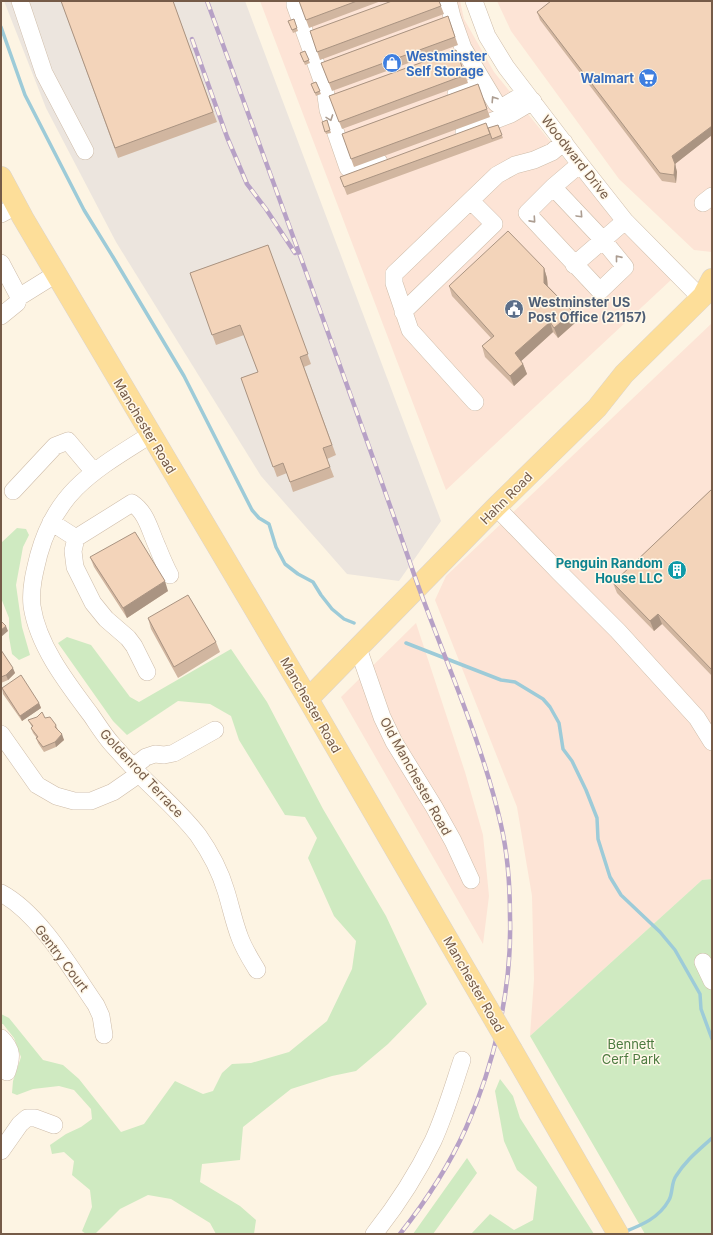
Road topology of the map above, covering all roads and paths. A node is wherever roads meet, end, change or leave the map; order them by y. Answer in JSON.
{"nodes":[{"id":1,"x":20,"y":1,"type":"edge"},
{"id":2,"x":295,"y":1,"type":"edge"},
{"id":3,"x":474,"y":1,"type":"edge"},
{"id":4,"x":446,"y":13,"type":"edge"},
{"id":5,"x":484,"y":84,"type":"junction"},
{"id":6,"x":529,"y":97,"type":"junction"},
{"id":7,"x":440,"y":99,"type":"edge"},
{"id":8,"x":451,"y":137,"type":"edge"},
{"id":9,"x":564,"y":142,"type":"junction"},
{"id":10,"x":85,"y":150,"type":"dead end"},
{"id":11,"x":393,"y":158,"type":"edge"},
{"id":12,"x":580,"y":164,"type":"junction"},
{"id":13,"x":1,"y":177,"type":"edge"},
{"id":14,"x":553,"y":187,"type":"junction"},
{"id":15,"x":471,"y":201,"type":"junction"},
{"id":16,"x":9,"y":210,"type":"edge"},
{"id":17,"x":626,"y":221,"type":"junction"},
{"id":18,"x":603,"y":240,"type":"junction"},
{"id":19,"x":1,"y":263,"type":"edge"},
{"id":20,"x":574,"y":265,"type":"junction"},
{"id":21,"x":56,"y":274,"type":"junction"},
{"id":22,"x":707,"y":291,"type":"edge"},
{"id":23,"x":19,"y":297,"type":"junction"},
{"id":24,"x":403,"y":312,"type":"junction"},
{"id":25,"x":1,"y":316,"type":"edge"},
{"id":26,"x":475,"y":402,"type":"dead end"},
{"id":27,"x":150,"y":435,"type":"junction"},
{"id":28,"x":94,"y":472,"type":"junction"},
{"id":29,"x":13,"y":491,"type":"dead end"},
{"id":30,"x":496,"y":506,"type":"junction"},
{"id":31,"x":51,"y":522,"type":"junction"},
{"id":32,"x":76,"y":538,"type":"junction"},
{"id":33,"x":170,"y":575,"type":"dead end"},
{"id":34,"x":358,"y":648,"type":"junction"},
{"id":35,"x":147,"y":672,"type":"dead end"},
{"id":36,"x":308,"y":699,"type":"junction"},
{"id":37,"x":215,"y":730,"type":"dead end"},
{"id":38,"x":1,"y":734,"type":"edge"},
{"id":39,"x":712,"y":742,"type":"edge"},
{"id":40,"x":136,"y":770,"type":"junction"},
{"id":41,"x":471,"y":880,"type":"dead end"},
{"id":42,"x":1,"y":893,"type":"edge"},
{"id":43,"x":703,"y":962,"type":"dead end"},
{"id":44,"x":257,"y":970,"type":"dead end"},
{"id":45,"x":712,"y":981,"type":"edge"},
{"id":46,"x":104,"y":1035,"type":"dead end"},
{"id":47,"x":1,"y":1038,"type":"edge"},
{"id":48,"x":462,"y":1060,"type":"dead end"},
{"id":49,"x":7,"y":1072,"type":"dead end"},
{"id":50,"x":54,"y":1125,"type":"dead end"},
{"id":51,"x":1,"y":1151,"type":"edge"},
{"id":52,"x":374,"y":1234,"type":"edge"},
{"id":53,"x":618,"y":1234,"type":"edge"}],
"edges":[{"from":1,"to":10,"type":"street"},
{"from":2,"to":11,"type":"street","one_way":true},
{"from":3,"to":6,"type":"street","name":"Woodward Drive"},
{"from":4,"to":5,"type":"street"},
{"from":6,"to":5,"type":"street","one_way":true},
{"from":5,"to":7,"type":"street"},
{"from":6,"to":8,"type":"street"},
{"from":6,"to":9,"type":"street","name":"Woodward Drive"},
{"from":9,"to":12,"type":"street","name":"Woodward Drive"},
{"from":9,"to":15,"type":"street"},
{"from":12,"to":14,"type":"street"},
{"from":12,"to":17,"type":"street","name":"Woodward Drive"},
{"from":13,"to":16,"type":"main road","name":"Manchester Road"},
{"from":14,"to":18,"type":"street","one_way":true},
{"from":14,"to":20,"type":"street","one_way":true},
{"from":15,"to":24,"type":"street"},
{"from":15,"to":24,"type":"street"},
{"from":16,"to":21,"type":"main road","name":"Manchester Road"},
{"from":17,"to":18,"type":"street"},
{"from":17,"to":22,"type":"street","name":"Woodward Drive"},
{"from":18,"to":20,"type":"street"},
{"from":20,"to":18,"type":"street","one_way":true},
{"from":19,"to":23,"type":"street"},
{"from":21,"to":23,"type":"street"},
{"from":21,"to":27,"type":"main road","name":"Manchester Road"},
{"from":22,"to":30,"type":"main road","name":"Hahn Road"},
{"from":23,"to":25,"type":"street"},
{"from":24,"to":26,"type":"street"},
{"from":27,"to":28,"type":"street","name":"Goldenrod Terrace"},
{"from":27,"to":36,"type":"main road","name":"Manchester Road"},
{"from":28,"to":29,"type":"street"},
{"from":28,"to":31,"type":"street","name":"Goldenrod Terrace"},
{"from":30,"to":34,"type":"main road","name":"Hahn Road"},
{"from":30,"to":39,"type":"street"},
{"from":31,"to":32,"type":"street"},
{"from":31,"to":40,"type":"street","name":"Goldenrod Terrace"},
{"from":32,"to":33,"type":"street"},
{"from":32,"to":35,"type":"street"},
{"from":34,"to":36,"type":"main road","name":"Hahn Road"},
{"from":34,"to":41,"type":"street","name":"Old Manchester Road"},
{"from":36,"to":53,"type":"main road","name":"Manchester Road","bridge":true},
{"from":37,"to":40,"type":"street"},
{"from":38,"to":40,"type":"street"},
{"from":40,"to":44,"type":"street","name":"Goldenrod Terrace"},
{"from":42,"to":46,"type":"street","name":"Gentry Court"},
{"from":43,"to":45,"type":"street"},
{"from":47,"to":49,"type":"street"},
{"from":48,"to":52,"type":"street"},
{"from":50,"to":51,"type":"street"}]}
